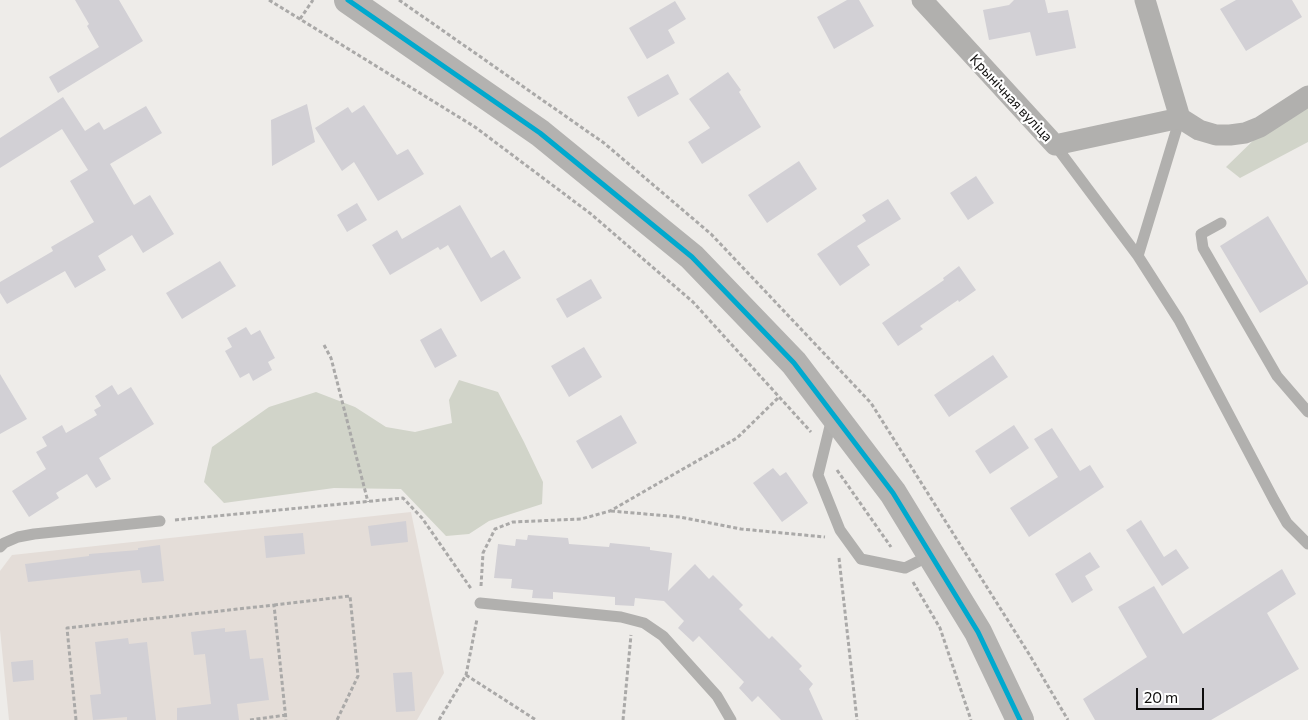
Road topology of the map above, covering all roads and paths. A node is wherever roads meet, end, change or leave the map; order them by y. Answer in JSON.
{"nodes":[{"id":1,"x":269,"y":0,"type":"edge"},
{"id":2,"x":313,"y":0,"type":"edge"},
{"id":3,"x":348,"y":0,"type":"edge"},
{"id":4,"x":922,"y":0,"type":"edge"},
{"id":5,"x":1145,"y":0,"type":"edge"},
{"id":6,"x":300,"y":19,"type":"junction"},
{"id":7,"x":1308,"y":96,"type":"edge"},
{"id":8,"x":1180,"y":118,"type":"junction"},
{"id":9,"x":1055,"y":144,"type":"junction"},
{"id":10,"x":1221,"y":223,"type":"dead end"},
{"id":11,"x":1138,"y":256,"type":"junction"},
{"id":12,"x":324,"y":345,"type":"dead end"},
{"id":13,"x":779,"y":397,"type":"junction"},
{"id":14,"x":1308,"y":412,"type":"edge"},
{"id":15,"x":833,"y":413,"type":"junction"},
{"id":16,"x":824,"y":451,"type":"junction"},
{"id":17,"x":368,"y":502,"type":"junction"},
{"id":18,"x":610,"y":511,"type":"junction"},
{"id":19,"x":160,"y":521,"type":"joint"},
{"id":20,"x":838,"y":534,"type":"junction"},
{"id":21,"x":1308,"y":544,"type":"edge"},
{"id":22,"x":0,"y":547,"type":"edge"},
{"id":23,"x":931,"y":555,"type":"junction"},
{"id":24,"x":905,"y":568,"type":"junction"},
{"id":25,"x":480,"y":603,"type":"junction"},
{"id":26,"x":274,"y":606,"type":"junction"},
{"id":27,"x":633,"y":620,"type":"junction"},
{"id":28,"x":466,"y":675,"type":"junction"},
{"id":29,"x":286,"y":715,"type":"junction"},
{"id":30,"x":76,"y":720,"type":"edge"},
{"id":31,"x":250,"y":720,"type":"edge"},
{"id":32,"x":286,"y":720,"type":"edge"},
{"id":33,"x":337,"y":720,"type":"edge"},
{"id":34,"x":439,"y":720,"type":"edge"},
{"id":35,"x":536,"y":720,"type":"edge"},
{"id":36,"x":623,"y":720,"type":"edge"},
{"id":37,"x":731,"y":720,"type":"edge"},
{"id":38,"x":857,"y":720,"type":"edge"},
{"id":39,"x":971,"y":720,"type":"edge"},
{"id":40,"x":1020,"y":720,"type":"edge"}],
"edges":[{"from":1,"to":6,"type":"path"},
{"from":2,"to":6,"type":"path"},
{"from":3,"to":15,"type":"main road"},
{"from":4,"to":9,"type":"street","name":"Крынічная вуліца"},
{"from":5,"to":8,"type":"street"},
{"from":6,"to":13,"type":"path"},
{"from":7,"to":8,"type":"street"},
{"from":8,"to":9,"type":"street","name":"Крынічная вуліца"},
{"from":8,"to":11,"type":"lane"},
{"from":9,"to":11,"type":"lane"},
{"from":10,"to":14,"type":"lane"},
{"from":11,"to":21,"type":"lane"},
{"from":12,"to":17,"type":"path"},
{"from":13,"to":16,"type":"path"},
{"from":13,"to":18,"type":"path"},
{"from":15,"to":16,"type":"lane"},
{"from":15,"to":23,"type":"main road"},
{"from":16,"to":20,"type":"lane"},
{"from":16,"to":24,"type":"path"},
{"from":17,"to":19,"type":"path"},
{"from":17,"to":25,"type":"path"},
{"from":18,"to":20,"type":"path"},
{"from":18,"to":25,"type":"path"},
{"from":19,"to":22,"type":"lane"},
{"from":20,"to":24,"type":"lane"},
{"from":20,"to":38,"type":"path"},
{"from":23,"to":24,"type":"lane"},
{"from":23,"to":40,"type":"main road"},
{"from":24,"to":39,"type":"path"},
{"from":25,"to":27,"type":"lane"},
{"from":25,"to":28,"type":"path"},
{"from":26,"to":29,"type":"path"},
{"from":26,"to":30,"type":"path"},
{"from":26,"to":33,"type":"path"},
{"from":27,"to":36,"type":"path"},
{"from":27,"to":37,"type":"lane"},
{"from":28,"to":34,"type":"path"},
{"from":28,"to":35,"type":"path"},
{"from":29,"to":31,"type":"path"},
{"from":29,"to":32,"type":"path"}]}
